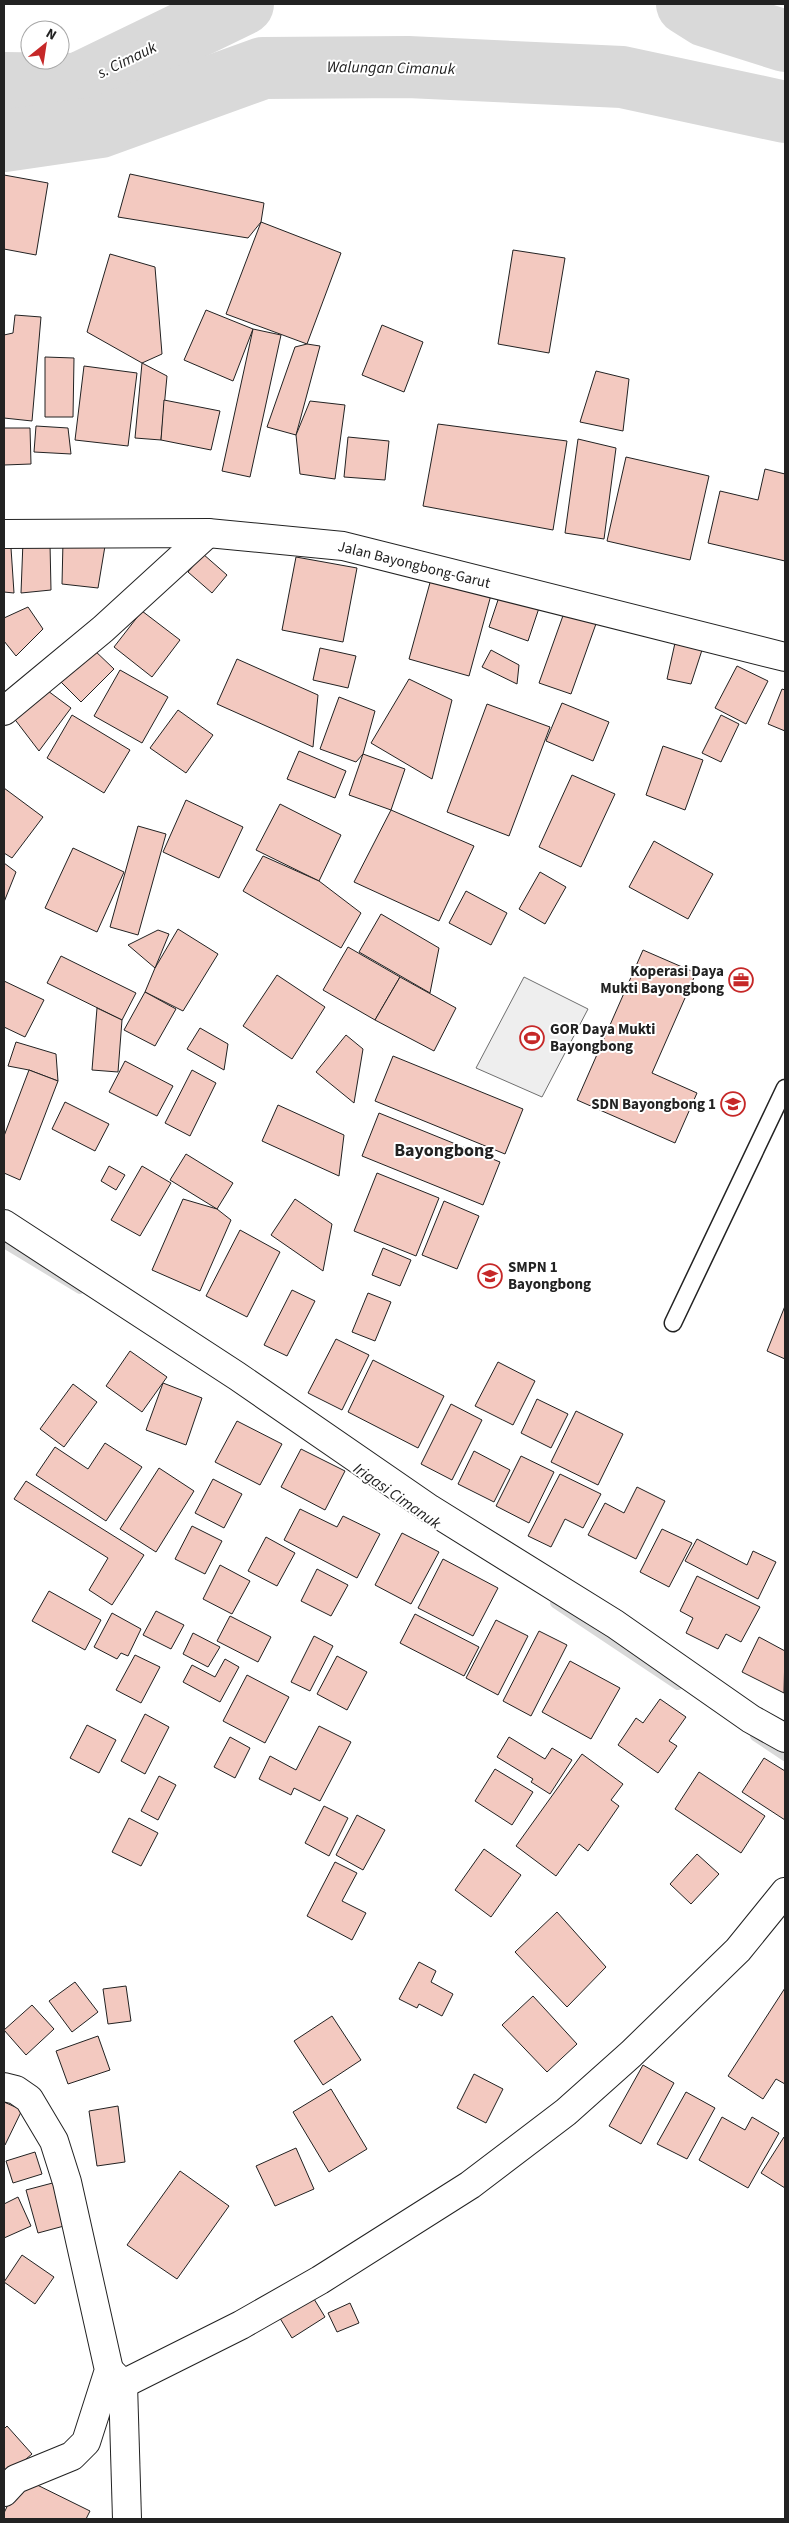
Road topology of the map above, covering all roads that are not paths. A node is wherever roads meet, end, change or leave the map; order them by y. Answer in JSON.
{"nodes":[{"id":1,"x":208,"y":533,"type":"junction"},
{"id":2,"x":4,"y":534,"type":"edge"},
{"id":3,"x":785,"y":657,"type":"edge"},
{"id":4,"x":4,"y":711,"type":"edge"},
{"id":5,"x":785,"y":1088,"type":"edge"},
{"id":6,"x":4,"y":1224,"type":"edge"},
{"id":7,"x":673,"y":1323,"type":"dead end"},
{"id":8,"x":785,"y":1738,"type":"edge"},
{"id":9,"x":785,"y":1892,"type":"edge"},
{"id":10,"x":4,"y":2087,"type":"edge"},
{"id":11,"x":116,"y":2377,"type":"junction"},
{"id":12,"x":4,"y":2492,"type":"edge"},
{"id":13,"x":127,"y":2519,"type":"edge"}],
"edges":[{"from":1,"to":2,"type":"street","name":"Jalan Bayongbong-Garut"},
{"from":1,"to":3,"type":"street","name":"Jalan Bayongbong-Garut"},
{"from":1,"to":4,"type":"street"},
{"from":5,"to":7,"type":"lane"},
{"from":6,"to":8,"type":"street"},
{"from":9,"to":11,"type":"street"},
{"from":10,"to":11,"type":"street"},
{"from":11,"to":12,"type":"street"},
{"from":11,"to":13,"type":"street"}]}
